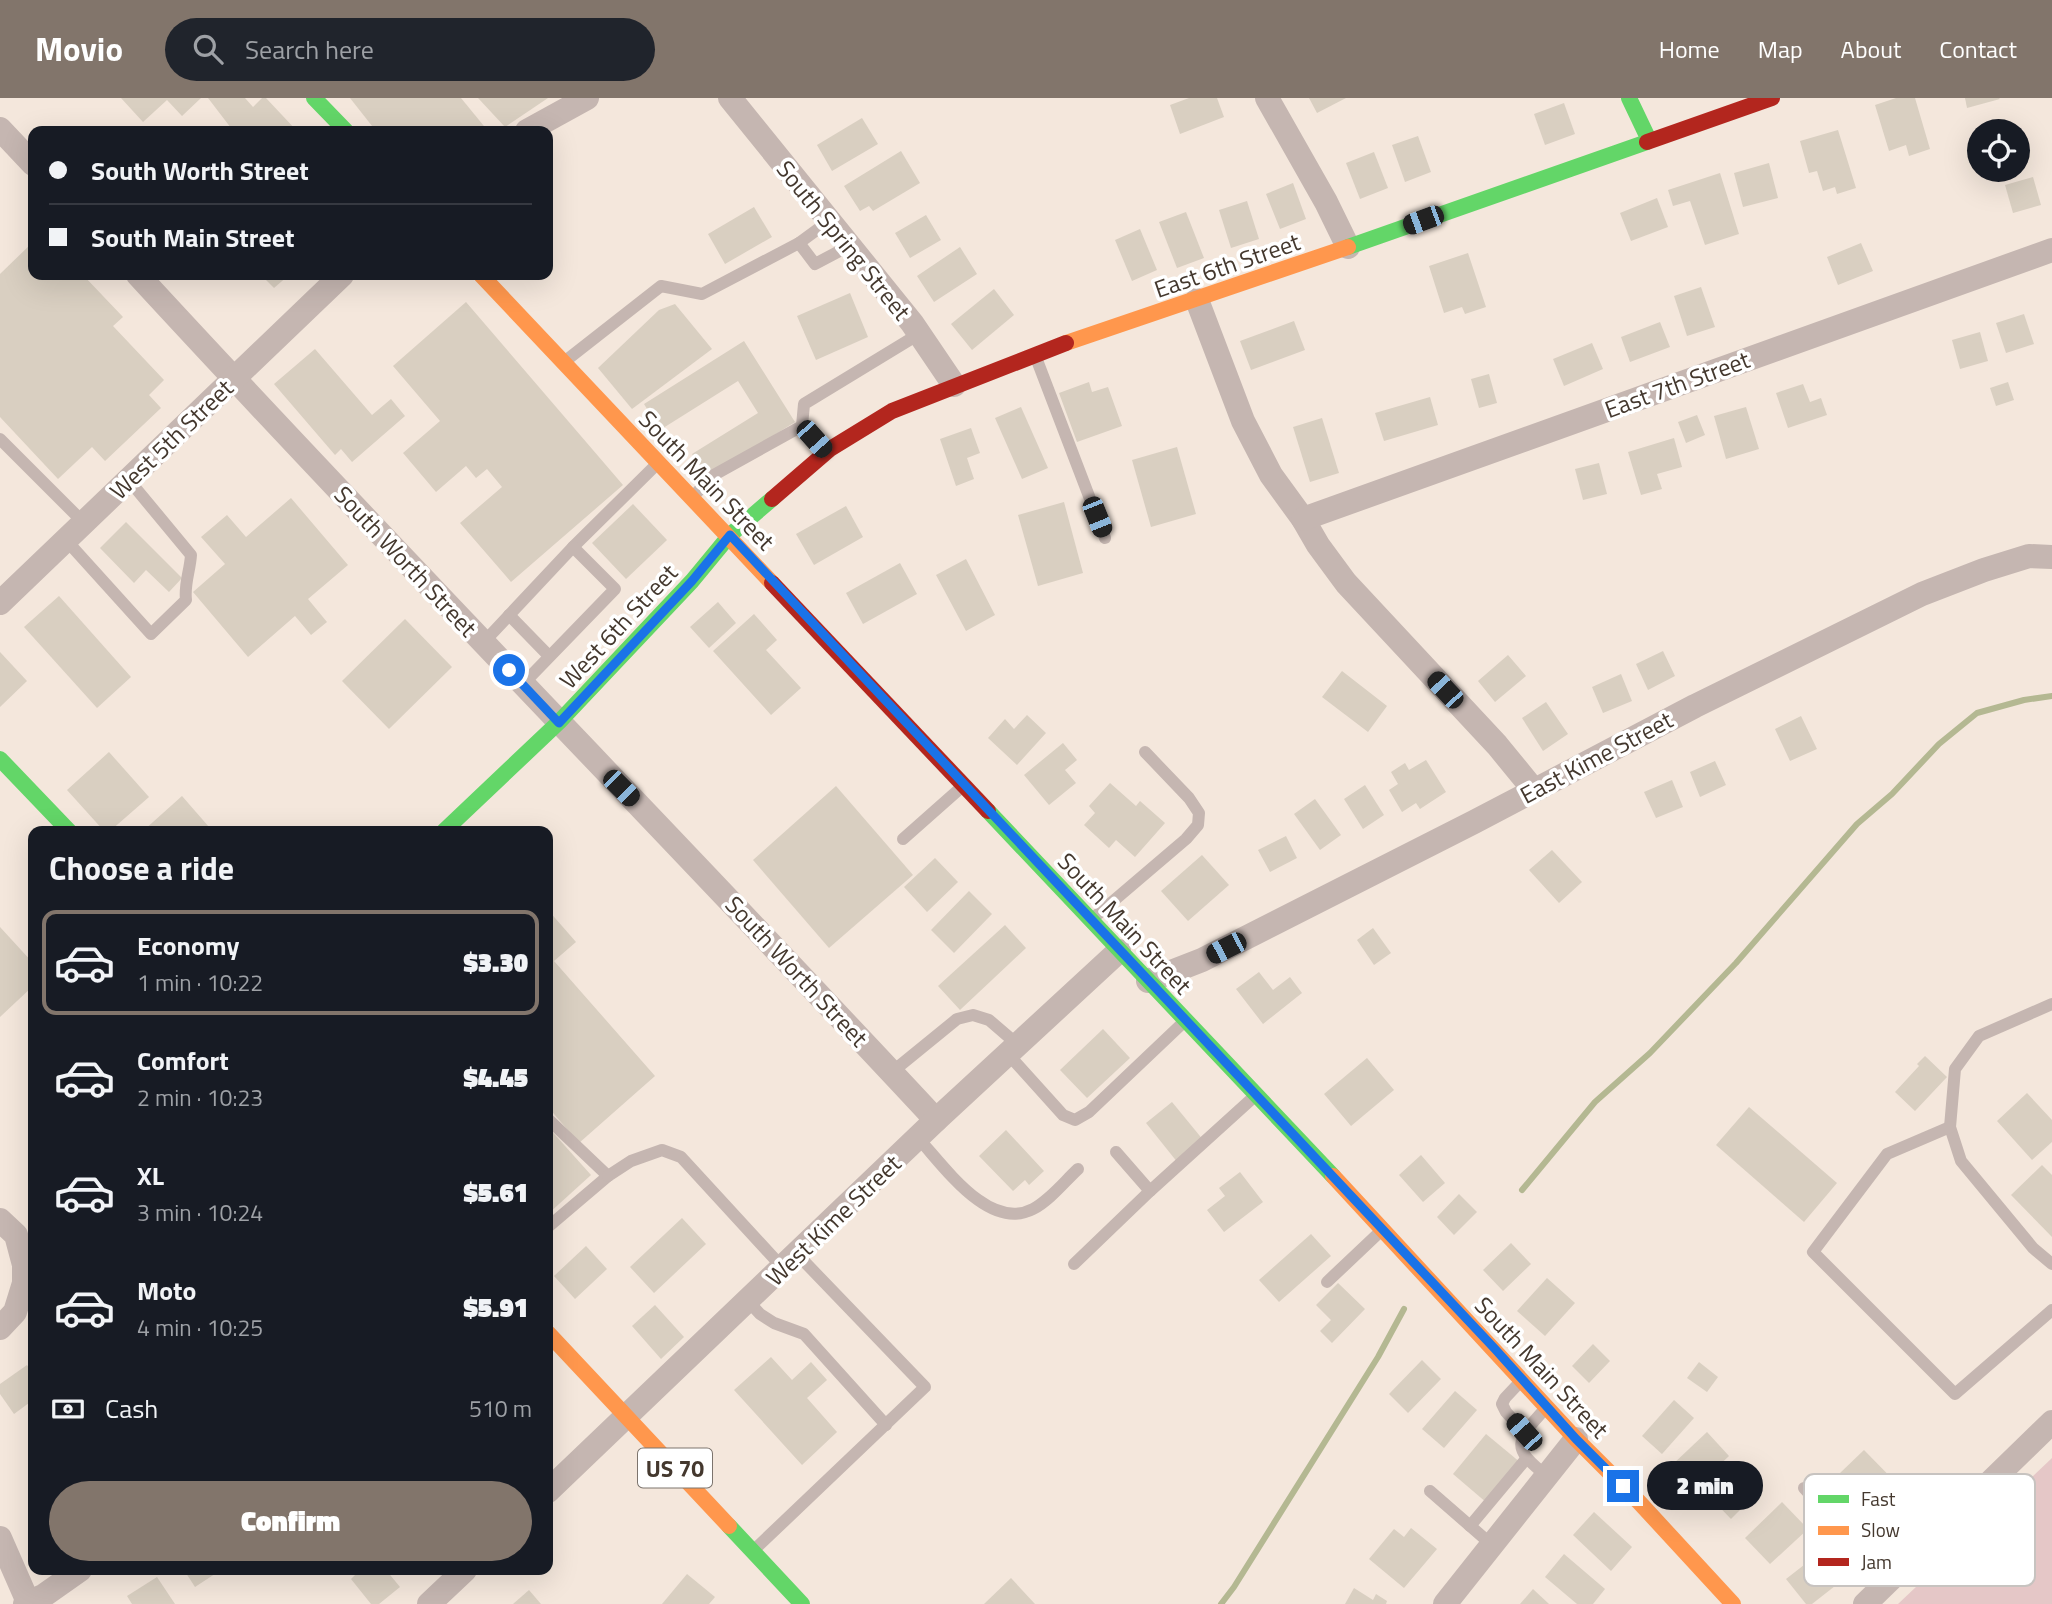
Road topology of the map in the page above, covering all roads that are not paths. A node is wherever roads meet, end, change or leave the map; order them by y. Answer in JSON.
{"nodes":[{"id":1,"x":314,"y":98,"type":"edge"},
{"id":2,"x":587,"y":98,"type":"edge"},
{"id":3,"x":730,"y":98,"type":"edge"},
{"id":4,"x":1268,"y":98,"type":"edge"},
{"id":5,"x":1629,"y":98,"type":"edge"},
{"id":6,"x":1772,"y":98,"type":"edge"},
{"id":7,"x":341,"y":126,"type":"edge"},
{"id":8,"x":536,"y":126,"type":"edge"},
{"id":9,"x":0,"y":129,"type":"edge"},
{"id":10,"x":1649,"y":140,"type":"junction"},
{"id":11,"x":28,"y":159,"type":"edge"},
{"id":12,"x":830,"y":221,"type":"junction"},
{"id":13,"x":799,"y":243,"type":"junction"},
{"id":14,"x":849,"y":246,"type":"junction"},
{"id":15,"x":1348,"y":247,"type":"junction"},
{"id":16,"x":2052,"y":250,"type":"edge"},
{"id":17,"x":143,"y":280,"type":"edge"},
{"id":18,"x":337,"y":280,"type":"edge"},
{"id":19,"x":486,"y":280,"type":"edge"},
{"id":20,"x":1197,"y":300,"type":"junction"},
{"id":21,"x":919,"y":334,"type":"junction"},
{"id":22,"x":1035,"y":355,"type":"junction"},
{"id":23,"x":563,"y":362,"type":"junction"},
{"id":24,"x":234,"y":379,"type":"junction"},
{"id":25,"x":954,"y":385,"type":"junction"},
{"id":26,"x":802,"y":426,"type":"junction"},
{"id":27,"x":0,"y":439,"type":"edge"},
{"id":28,"x":826,"y":452,"type":"junction"},
{"id":29,"x":658,"y":463,"type":"junction"},
{"id":30,"x":128,"y":479,"type":"junction"},
{"id":31,"x":692,"y":498,"type":"junction"},
{"id":32,"x":1303,"y":519,"type":"junction"},
{"id":33,"x":75,"y":531,"type":"junction"},
{"id":34,"x":730,"y":535,"type":"junction"},
{"id":35,"x":1105,"y":538,"type":"dead end"},
{"id":36,"x":573,"y":547,"type":"junction"},
{"id":37,"x":2052,"y":557,"type":"edge"},
{"id":38,"x":0,"y":603,"type":"edge"},
{"id":39,"x":509,"y":615,"type":"junction"},
{"id":40,"x":483,"y":643,"type":"junction"},
{"id":41,"x":549,"y":656,"type":"junction"},
{"id":42,"x":523,"y":684,"type":"junction"},
{"id":43,"x":559,"y":723,"type":"junction"},
{"id":44,"x":1145,"y":752,"type":"dead end"},
{"id":45,"x":0,"y":759,"type":"edge"},
{"id":46,"x":965,"y":785,"type":"junction"},
{"id":47,"x":1533,"y":789,"type":"junction"},
{"id":48,"x":64,"y":826,"type":"edge"},
{"id":49,"x":449,"y":826,"type":"edge"},
{"id":50,"x":903,"y":839,"type":"dead end"},
{"id":51,"x":1091,"y":920,"type":"junction"},
{"id":52,"x":1119,"y":951,"type":"junction"},
{"id":53,"x":1148,"y":981,"type":"junction"},
{"id":54,"x":2052,"y":1004,"type":"edge"},
{"id":55,"x":1186,"y":1020,"type":"junction"},
{"id":56,"x":1013,"y":1050,"type":"junction"},
{"id":57,"x":892,"y":1072,"type":"junction"},
{"id":58,"x":1257,"y":1095,"type":"junction"},
{"id":59,"x":936,"y":1119,"type":"junction"},
{"id":60,"x":553,"y":1124,"type":"edge"},
{"id":61,"x":1950,"y":1127,"type":"junction"},
{"id":62,"x":918,"y":1138,"type":"junction"},
{"id":63,"x":1116,"y":1152,"type":"dead end"},
{"id":64,"x":1077,"y":1169,"type":"dead end"},
{"id":65,"x":608,"y":1176,"type":"junction"},
{"id":66,"x":1150,"y":1191,"type":"junction"},
{"id":67,"x":0,"y":1220,"type":"edge"},
{"id":68,"x":553,"y":1223,"type":"edge"},
{"id":69,"x":1383,"y":1229,"type":"junction"},
{"id":70,"x":790,"y":1261,"type":"junction"},
{"id":71,"x":1074,"y":1264,"type":"dead end"},
{"id":72,"x":2052,"y":1264,"type":"edge"},
{"id":73,"x":1327,"y":1282,"type":"dead end"},
{"id":74,"x":748,"y":1301,"type":"junction"},
{"id":75,"x":2052,"y":1310,"type":"edge"},
{"id":76,"x":0,"y":1328,"type":"edge"},
{"id":77,"x":553,"y":1338,"type":"edge"},
{"id":78,"x":1523,"y":1380,"type":"junction"},
{"id":79,"x":1548,"y":1407,"type":"junction"},
{"id":80,"x":627,"y":1416,"type":"junction"},
{"id":81,"x":2052,"y":1422,"type":"edge"},
{"id":82,"x":886,"y":1425,"type":"junction"},
{"id":83,"x":1524,"y":1432,"type":"junction"},
{"id":84,"x":1576,"y":1439,"type":"junction"},
{"id":85,"x":1525,"y":1460,"type":"junction"},
{"id":86,"x":1998,"y":1474,"type":"edge"},
{"id":87,"x":1547,"y":1476,"type":"junction"},
{"id":88,"x":553,"y":1486,"type":"edge"},
{"id":89,"x":1430,"y":1491,"type":"dead end"},
{"id":90,"x":1470,"y":1526,"type":"junction"},
{"id":91,"x":0,"y":1538,"type":"edge"},
{"id":92,"x":1492,"y":1545,"type":"junction"},
{"id":93,"x":752,"y":1551,"type":"junction"},
{"id":94,"x":73,"y":1575,"type":"edge"},
{"id":95,"x":460,"y":1575,"type":"edge"},
{"id":96,"x":1883,"y":1586,"type":"edge"},
{"id":97,"x":26,"y":1603,"type":"edge"},
{"id":98,"x":429,"y":1604,"type":"edge"},
{"id":99,"x":802,"y":1604,"type":"edge"},
{"id":100,"x":1445,"y":1604,"type":"edge"},
{"id":101,"x":1733,"y":1604,"type":"edge"},
{"id":102,"x":1865,"y":1604,"type":"edge"}],
"edges":[{"from":1,"to":7,"type":"street"},
{"from":2,"to":8,"type":"street"},
{"from":3,"to":12,"type":"street","name":"South Spring Street"},
{"from":4,"to":15,"type":"street"},
{"from":5,"to":10,"type":"street"},
{"from":6,"to":10,"type":"street","name":"East 6th Street"},
{"from":9,"to":11,"type":"street"},
{"from":10,"to":15,"type":"street","name":"East 6th Street"},
{"from":12,"to":13,"type":"lane"},
{"from":12,"to":14,"type":"street","name":"South Spring Street"},
{"from":13,"to":14,"type":"lane"},
{"from":13,"to":23,"type":"lane"},
{"from":14,"to":21,"type":"street","name":"South Spring Street"},
{"from":15,"to":20,"type":"street","name":"East 6th Street"},
{"from":16,"to":32,"type":"street","name":"East 7th Street"},
{"from":17,"to":24,"type":"street","name":"South Worth Street"},
{"from":18,"to":24,"type":"street","name":"West 5th Street"},
{"from":19,"to":23,"type":"street","name":"South Main Street"},
{"from":20,"to":22,"type":"street","name":"East 6th Street"},
{"from":20,"to":32,"type":"street"},
{"from":21,"to":25,"type":"street","name":"South Spring Street"},
{"from":21,"to":26,"type":"lane"},
{"from":22,"to":25,"type":"street","name":"East 6th Street"},
{"from":22,"to":35,"type":"lane"},
{"from":23,"to":29,"type":"street","name":"South Main Street"},
{"from":24,"to":30,"type":"street","name":"West 5th Street"},
{"from":24,"to":40,"type":"street","name":"South Worth Street"},
{"from":25,"to":28,"type":"street","name":"East 6th Street"},
{"from":26,"to":28,"type":"lane"},
{"from":26,"to":31,"type":"lane"},
{"from":27,"to":33,"type":"lane"},
{"from":28,"to":34,"type":"street","name":"East 6th Street"},
{"from":29,"to":31,"type":"street","name":"South Main Street"},
{"from":29,"to":36,"type":"lane"},
{"from":30,"to":33,"type":"street","name":"West 5th Street"},
{"from":30,"to":33,"type":"lane"},
{"from":31,"to":34,"type":"street","name":"South Main Street"},
{"from":32,"to":47,"type":"street"},
{"from":33,"to":38,"type":"street","name":"West 5th Street"},
{"from":34,"to":43,"type":"street","name":"West 6th Street"},
{"from":34,"to":46,"type":"street","name":"South Main Street"},
{"from":36,"to":39,"type":"lane"},
{"from":36,"to":41,"type":"lane"},
{"from":37,"to":47,"type":"street","name":"East Kime Street"},
{"from":39,"to":40,"type":"lane"},
{"from":39,"to":41,"type":"lane"},
{"from":40,"to":42,"type":"street","name":"South Worth Street"},
{"from":41,"to":42,"type":"lane"},
{"from":42,"to":43,"type":"street","name":"South Worth Street"},
{"from":43,"to":49,"type":"street","name":"West 6th Street"},
{"from":43,"to":57,"type":"street","name":"South Worth Street"},
{"from":44,"to":51,"type":"lane"},
{"from":45,"to":48,"type":"street"},
{"from":46,"to":50,"type":"lane"},
{"from":46,"to":51,"type":"street","name":"South Main Street"},
{"from":47,"to":53,"type":"street","name":"East Kime Street"},
{"from":51,"to":52,"type":"street","name":"South Main Street"},
{"from":52,"to":53,"type":"street","name":"South Main Street"},
{"from":52,"to":56,"type":"street","name":"West Kime Street"},
{"from":53,"to":55,"type":"street","name":"South Main Street"},
{"from":54,"to":61,"type":"lane"},
{"from":55,"to":56,"type":"lane"},
{"from":55,"to":58,"type":"street","name":"South Main Street"},
{"from":56,"to":57,"type":"lane"},
{"from":56,"to":59,"type":"street","name":"West Kime Street"},
{"from":57,"to":59,"type":"street","name":"South Worth Street"},
{"from":58,"to":66,"type":"lane"},
{"from":58,"to":69,"type":"street","name":"South Main Street"},
{"from":59,"to":62,"type":"street","name":"West Kime Street"},
{"from":60,"to":65,"type":"lane"},
{"from":61,"to":72,"type":"lane"},
{"from":61,"to":75,"type":"lane"},
{"from":62,"to":64,"type":"lane"},
{"from":62,"to":70,"type":"street","name":"West Kime Street"},
{"from":63,"to":66,"type":"lane"},
{"from":65,"to":68,"type":"lane"},
{"from":65,"to":70,"type":"lane"},
{"from":66,"to":71,"type":"lane"},
{"from":67,"to":76,"type":"street"},
{"from":69,"to":73,"type":"lane"},
{"from":69,"to":78,"type":"street","name":"South Main Street"},
{"from":70,"to":74,"type":"street","name":"West Kime Street"},
{"from":70,"to":82,"type":"lane"},
{"from":74,"to":80,"type":"street","name":"West Kime Street"},
{"from":74,"to":82,"type":"lane"},
{"from":77,"to":80,"type":"street","number":"US 70"},
{"from":78,"to":79,"type":"street","name":"South Main Street"},
{"from":78,"to":83,"type":"lane"},
{"from":79,"to":83,"type":"lane"},
{"from":79,"to":84,"type":"street","name":"South Main Street"},
{"from":80,"to":88,"type":"street","name":"West Kime Street"},
{"from":80,"to":93,"type":"street","number":"US 70"},
{"from":81,"to":86,"type":"street"},
{"from":82,"to":93,"type":"lane"},
{"from":83,"to":85,"type":"lane"},
{"from":84,"to":87,"type":"street"},
{"from":84,"to":101,"type":"street","name":"South Main Street"},
{"from":85,"to":87,"type":"lane"},
{"from":85,"to":90,"type":"lane"},
{"from":87,"to":92,"type":"street"},
{"from":89,"to":90,"type":"lane"},
{"from":90,"to":92,"type":"lane"},
{"from":91,"to":97,"type":"street"},
{"from":92,"to":100,"type":"street"},
{"from":93,"to":99,"type":"street","number":"US 70"},
{"from":94,"to":97,"type":"street"},
{"from":95,"to":98,"type":"street"},
{"from":96,"to":102,"type":"street"}]}
